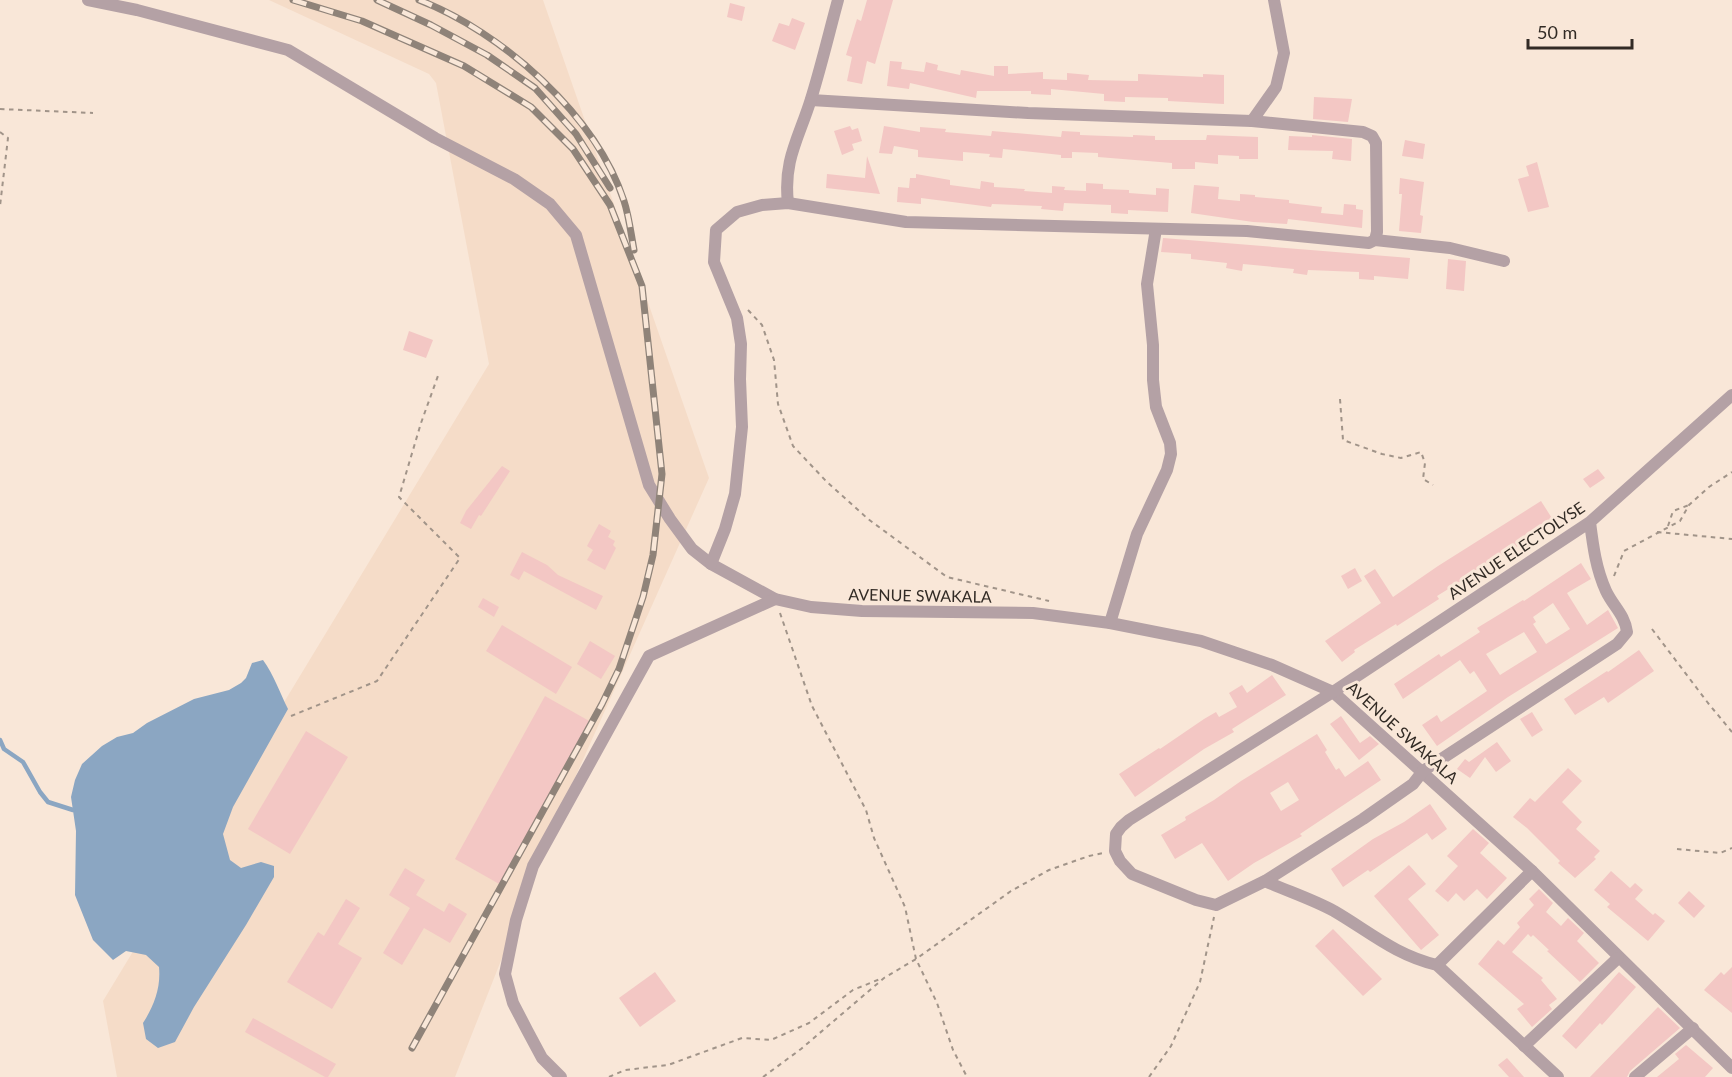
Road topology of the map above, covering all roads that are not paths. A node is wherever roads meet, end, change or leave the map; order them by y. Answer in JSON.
{"nodes":[{"id":1,"x":88,"y":0,"type":"edge"},
{"id":2,"x":838,"y":0,"type":"edge"},
{"id":3,"x":1274,"y":0,"type":"edge"},
{"id":4,"x":811,"y":100,"type":"junction"},
{"id":5,"x":1252,"y":121,"type":"junction"},
{"id":6,"x":788,"y":203,"type":"junction"},
{"id":7,"x":1156,"y":229,"type":"junction"},
{"id":8,"x":1374,"y":240,"type":"junction"},
{"id":9,"x":1504,"y":261,"type":"dead end"},
{"id":10,"x":1732,"y":395,"type":"edge"},
{"id":11,"x":1590,"y":522,"type":"junction"},
{"id":12,"x":711,"y":564,"type":"junction"},
{"id":13,"x":775,"y":599,"type":"junction"},
{"id":14,"x":1110,"y":623,"type":"junction"},
{"id":15,"x":1333,"y":692,"type":"junction"},
{"id":16,"x":1423,"y":771,"type":"junction"},
{"id":17,"x":1532,"y":871,"type":"junction"},
{"id":18,"x":1265,"y":881,"type":"junction"},
{"id":19,"x":1618,"y":958,"type":"junction"},
{"id":20,"x":1437,"y":965,"type":"junction"},
{"id":21,"x":1693,"y":1028,"type":"junction"},
{"id":22,"x":1524,"y":1046,"type":"junction"},
{"id":23,"x":1732,"y":1068,"type":"edge"},
{"id":24,"x":561,"y":1077,"type":"edge"},
{"id":25,"x":1558,"y":1077,"type":"edge"},
{"id":26,"x":1635,"y":1077,"type":"edge"}],
"edges":[{"from":1,"to":12,"type":"street","name":"AVENUE SWAKALA"},
{"from":2,"to":4,"type":"street"},
{"from":3,"to":5,"type":"street"},
{"from":4,"to":5,"type":"street"},
{"from":4,"to":6,"type":"street"},
{"from":5,"to":8,"type":"street"},
{"from":6,"to":7,"type":"street"},
{"from":6,"to":12,"type":"street"},
{"from":7,"to":8,"type":"street"},
{"from":7,"to":14,"type":"street"},
{"from":8,"to":9,"type":"street"},
{"from":10,"to":11,"type":"street","name":"AVENUE ELECTOLYSE"},
{"from":11,"to":15,"type":"street","name":"AVENUE ELECTOLYSE"},
{"from":11,"to":16,"type":"street"},
{"from":12,"to":13,"type":"street","name":"AVENUE SWAKALA"},
{"from":13,"to":14,"type":"street","name":"AVENUE SWAKALA"},
{"from":13,"to":24,"type":"street"},
{"from":14,"to":15,"type":"street","name":"AVENUE SWAKALA"},
{"from":15,"to":16,"type":"street","name":"AVENUE SWAKALA"},
{"from":15,"to":18,"type":"street","name":"AVENUE ELECTOLYSE"},
{"from":16,"to":17,"type":"street","name":"AVENUE SWAKALA"},
{"from":16,"to":18,"type":"street"},
{"from":17,"to":19,"type":"street","name":"AVENUE SWAKALA"},
{"from":17,"to":20,"type":"street"},
{"from":18,"to":20,"type":"street"},
{"from":19,"to":21,"type":"street","name":"AVENUE SWAKALA"},
{"from":19,"to":22,"type":"street"},
{"from":20,"to":22,"type":"street"},
{"from":21,"to":23,"type":"street","name":"AVENUE SWAKALA"},
{"from":21,"to":26,"type":"street"},
{"from":22,"to":25,"type":"street"}]}
